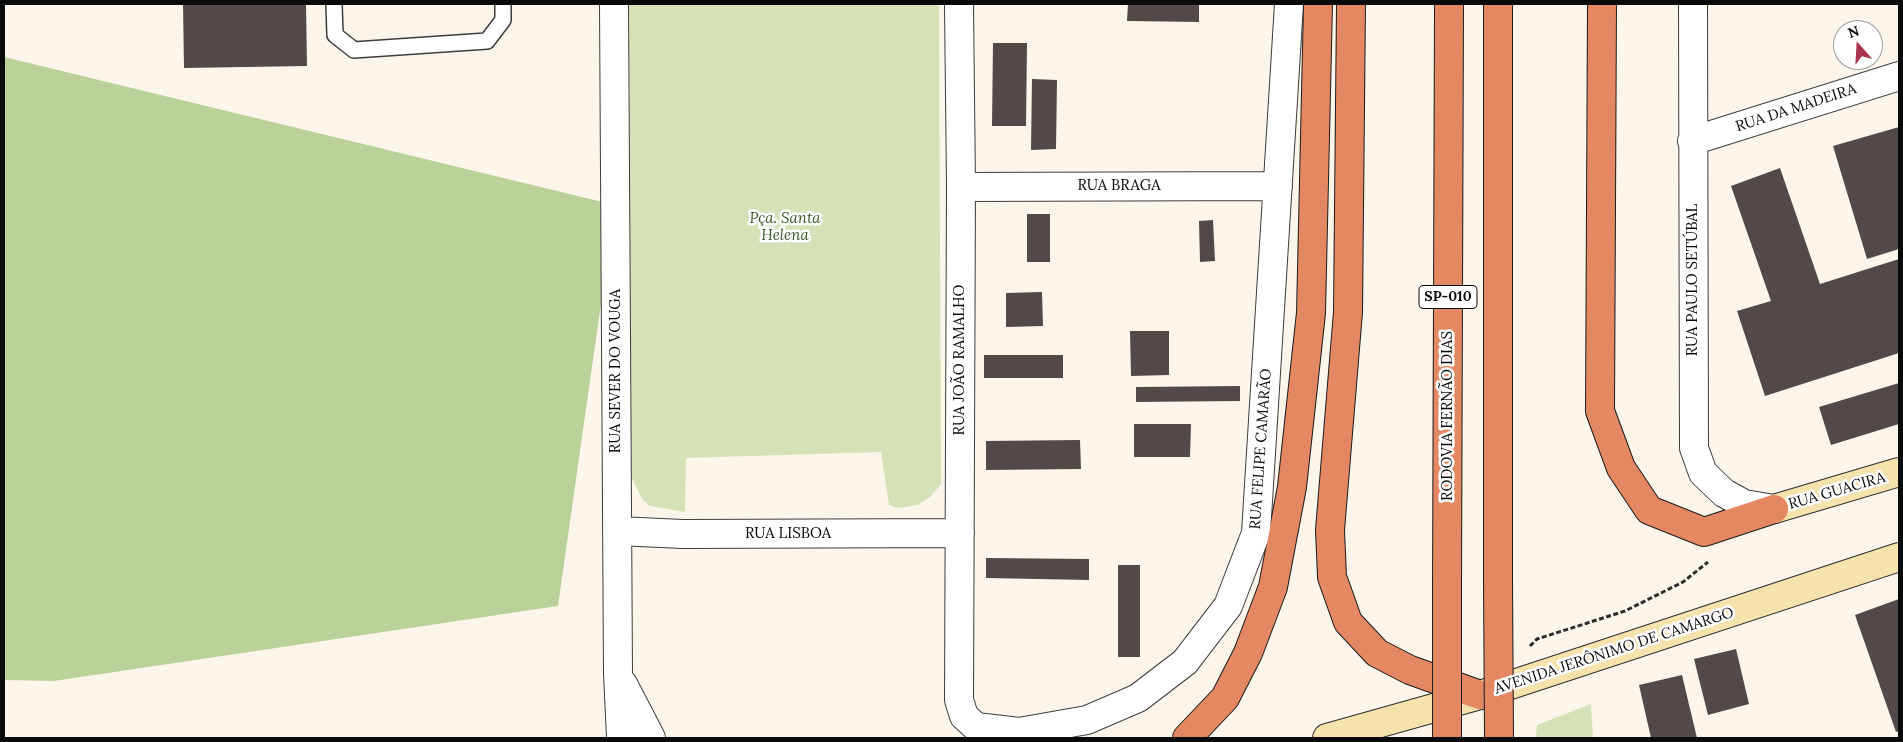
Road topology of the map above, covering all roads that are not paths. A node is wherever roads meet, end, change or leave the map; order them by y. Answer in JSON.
{"nodes":[{"id":1,"x":334,"y":4,"type":"edge"},
{"id":2,"x":503,"y":4,"type":"edge"},
{"id":3,"x":614,"y":4,"type":"edge"},
{"id":4,"x":958,"y":4,"type":"edge"},
{"id":5,"x":1289,"y":4,"type":"edge"},
{"id":6,"x":1318,"y":4,"type":"edge"},
{"id":7,"x":1351,"y":4,"type":"edge"},
{"id":8,"x":1449,"y":4,"type":"edge"},
{"id":9,"x":1498,"y":4,"type":"edge"},
{"id":10,"x":1602,"y":4,"type":"edge"},
{"id":11,"x":1693,"y":4,"type":"edge"},
{"id":12,"x":1899,"y":76,"type":"edge"},
{"id":13,"x":1692,"y":141,"type":"junction"},
{"id":14,"x":1278,"y":186,"type":"junction"},
{"id":15,"x":961,"y":187,"type":"junction"},
{"id":16,"x":1899,"y":472,"type":"edge"},
{"id":17,"x":1774,"y":509,"type":"junction"},
{"id":18,"x":617,"y":531,"type":"junction"},
{"id":19,"x":960,"y":533,"type":"junction"},
{"id":20,"x":1899,"y":557,"type":"edge"},
{"id":21,"x":618,"y":673,"type":"junction"},
{"id":22,"x":1480,"y":695,"type":"junction"},
{"id":23,"x":964,"y":716,"type":"joint"},
{"id":24,"x":621,"y":738,"type":"edge"},
{"id":25,"x":651,"y":738,"type":"edge"},
{"id":26,"x":1187,"y":738,"type":"edge"},
{"id":27,"x":1327,"y":738,"type":"edge"},
{"id":28,"x":1447,"y":738,"type":"edge"},
{"id":29,"x":1499,"y":738,"type":"edge"}],
"edges":[{"from":1,"to":2,"type":"lane"},
{"from":3,"to":18,"type":"street","name":"RUA SEVER DO VOUGA"},
{"from":4,"to":15,"type":"street","name":"RUA JOÃO RAMALHO"},
{"from":5,"to":14,"type":"street","name":"RUA FELIPE CAMARÃO"},
{"from":6,"to":26,"type":"highway"},
{"from":7,"to":22,"type":"highway"},
{"from":8,"to":28,"type":"highway","name":"RODOVIA FERNÃO DIAS","number":"SP-010","bridge":true},
{"from":9,"to":29,"type":"highway","number":"SP-010","bridge":true},
{"from":10,"to":17,"type":"highway"},
{"from":11,"to":13,"type":"street","name":"RUA PAULO SETÚBAL"},
{"from":12,"to":13,"type":"street","name":"RUA DA MADEIRA"},
{"from":13,"to":17,"type":"street","name":"RUA PAULO SETÚBAL"},
{"from":14,"to":15,"type":"street","name":"RUA BRAGA"},
{"from":14,"to":23,"type":"street","name":"RUA FELIPE CAMARÃO"},
{"from":15,"to":19,"type":"street","name":"RUA JOÃO RAMALHO"},
{"from":16,"to":17,"type":"main road","name":"RUA GUACIRA"},
{"from":18,"to":19,"type":"street","name":"RUA LISBOA"},
{"from":18,"to":21,"type":"street","name":"RUA SEVER DO VOUGA"},
{"from":19,"to":23,"type":"street","name":"RUA JOÃO RAMALHO"},
{"from":20,"to":22,"type":"main road","name":"AVENIDA JERÔNIMO DE CAMARGO"},
{"from":21,"to":24,"type":"street","name":"RUA SEVER DO VOUGA"},
{"from":21,"to":25,"type":"street"},
{"from":22,"to":27,"type":"main road","name":"AVENIDA JERÔNIMO DE CAMARGO"}]}
